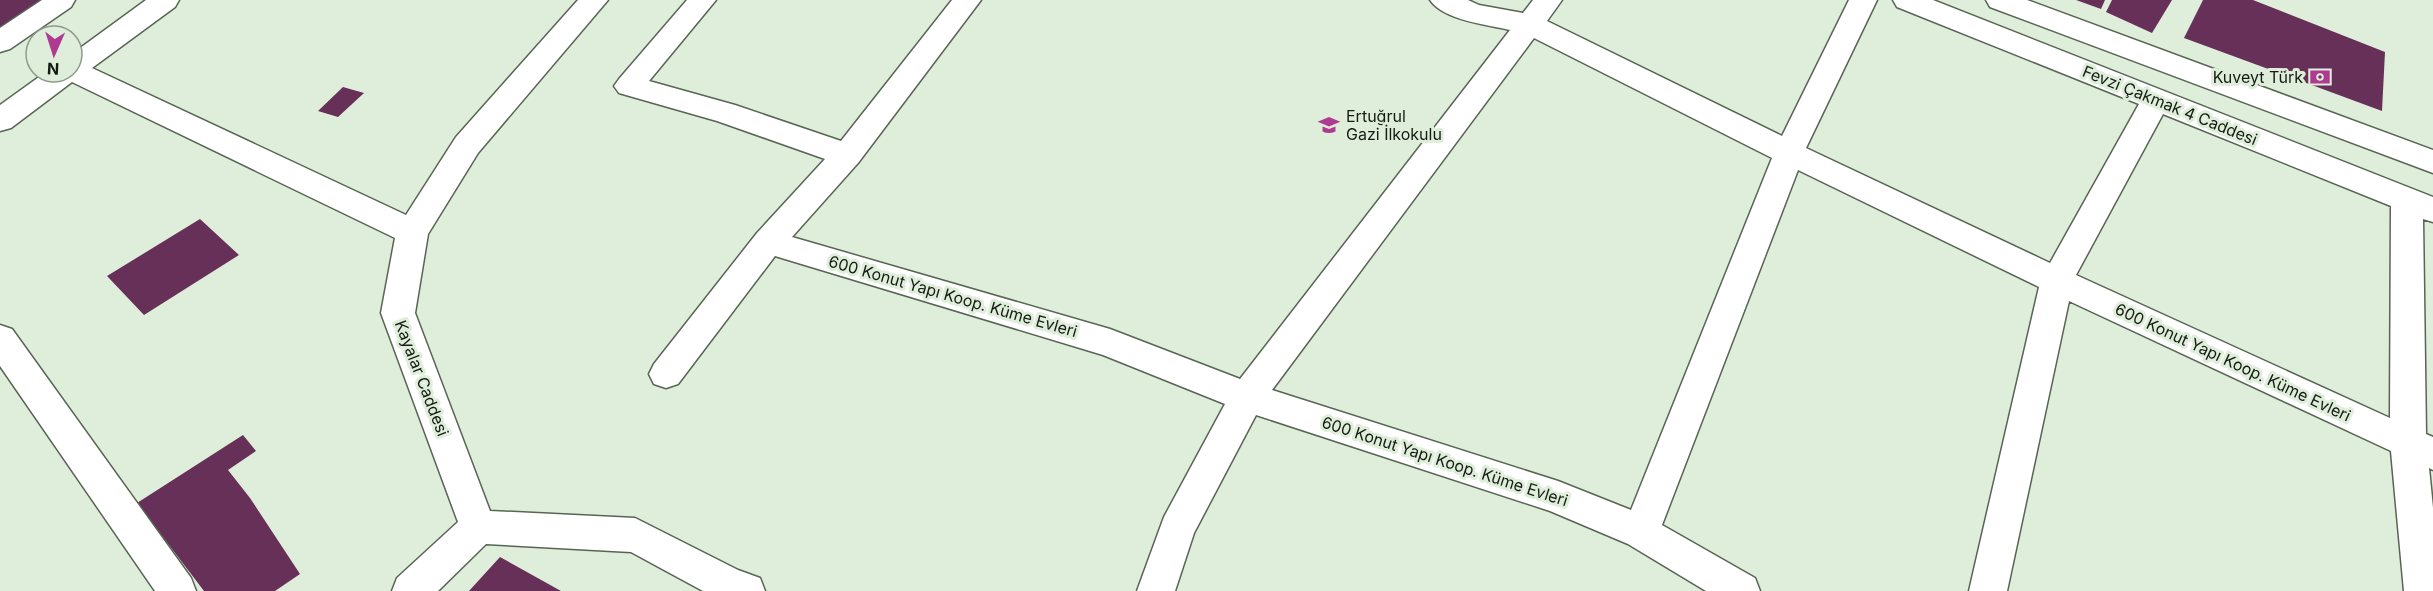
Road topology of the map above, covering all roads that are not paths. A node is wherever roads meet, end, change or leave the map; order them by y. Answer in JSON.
{"nodes":[{"id":1,"x":61,"y":0,"type":"edge"},
{"id":2,"x":165,"y":0,"type":"edge"},
{"id":3,"x":594,"y":0,"type":"edge"},
{"id":4,"x":702,"y":0,"type":"edge"},
{"id":5,"x":968,"y":0,"type":"edge"},
{"id":6,"x":1444,"y":0,"type":"edge"},
{"id":7,"x":1863,"y":0,"type":"edge"},
{"id":8,"x":1907,"y":0,"type":"edge"},
{"id":9,"x":2000,"y":0,"type":"edge"},
{"id":10,"x":1539,"y":12,"type":"edge"},
{"id":11,"x":0,"y":42,"type":"edge"},
{"id":12,"x":84,"y":60,"type":"edge"},
{"id":13,"x":84,"y":75,"type":"edge"},
{"id":14,"x":50,"y":84,"type":"edge"},
{"id":15,"x":2156,"y":100,"type":"junction"},
{"id":16,"x":0,"y":120,"type":"edge"},
{"id":17,"x":1789,"y":153,"type":"junction"},
{"id":18,"x":847,"y":154,"type":"junction"},
{"id":19,"x":2433,"y":162,"type":"edge"},
{"id":20,"x":2420,"y":205,"type":"edge"},
{"id":21,"x":412,"y":232,"type":"junction"},
{"id":22,"x":768,"y":242,"type":"junction"},
{"id":23,"x":2057,"y":281,"type":"junction"},
{"id":24,"x":0,"y":339,"type":"edge"},
{"id":25,"x":666,"y":374,"type":"dead end"},
{"id":26,"x":1247,"y":397,"type":"junction"},
{"id":27,"x":2421,"y":448,"type":"edge"},
{"id":28,"x":478,"y":527,"type":"junction"},
{"id":29,"x":1641,"y":532,"type":"junction"},
{"id":30,"x":730,"y":588,"type":"edge"},
{"id":31,"x":177,"y":591,"type":"edge"},
{"id":32,"x":411,"y":591,"type":"edge"},
{"id":33,"x":1156,"y":591,"type":"edge"},
{"id":34,"x":1741,"y":591,"type":"edge"},
{"id":35,"x":1988,"y":591,"type":"edge"},
{"id":36,"x":2423,"y":591,"type":"edge"}],
"edges":[{"from":1,"to":11,"type":"street"},
{"from":2,"to":12,"type":"street"},
{"from":3,"to":21,"type":"street","name":"Kayalar Caddesi"},
{"from":4,"to":18,"type":"street"},
{"from":5,"to":18,"type":"street"},
{"from":6,"to":10,"type":"street","name":"600 Konut Yapı Koop. Küme Evleri"},
{"from":7,"to":17,"type":"street"},
{"from":8,"to":15,"type":"street","name":"Fevzi Çakmak 4 Caddesi"},
{"from":9,"to":19,"type":"street"},
{"from":10,"to":17,"type":"street","name":"600 Konut Yapı Koop. Küme Evleri"},
{"from":10,"to":26,"type":"street"},
{"from":13,"to":21,"type":"street"},
{"from":14,"to":16,"type":"street"},
{"from":15,"to":20,"type":"street","name":"Fevzi Çakmak 4 Caddesi"},
{"from":15,"to":23,"type":"street"},
{"from":17,"to":23,"type":"street","name":"600 Konut Yapı Koop. Küme Evleri"},
{"from":17,"to":29,"type":"street"},
{"from":18,"to":22,"type":"street"},
{"from":20,"to":27,"type":"street"},
{"from":21,"to":28,"type":"street","name":"Kayalar Caddesi"},
{"from":22,"to":25,"type":"street"},
{"from":22,"to":26,"type":"street","name":"600 Konut Yapı Koop. Küme Evleri"},
{"from":23,"to":27,"type":"street","name":"600 Konut Yapı Koop. Küme Evleri"},
{"from":23,"to":35,"type":"street"},
{"from":24,"to":31,"type":"street"},
{"from":26,"to":29,"type":"street","name":"600 Konut Yapı Koop. Küme Evleri"},
{"from":26,"to":33,"type":"street"},
{"from":27,"to":36,"type":"street"},
{"from":28,"to":30,"type":"street"},
{"from":28,"to":32,"type":"street"},
{"from":29,"to":34,"type":"street","name":"600 Konut Yapı Koop. Küme Evleri"}]}
